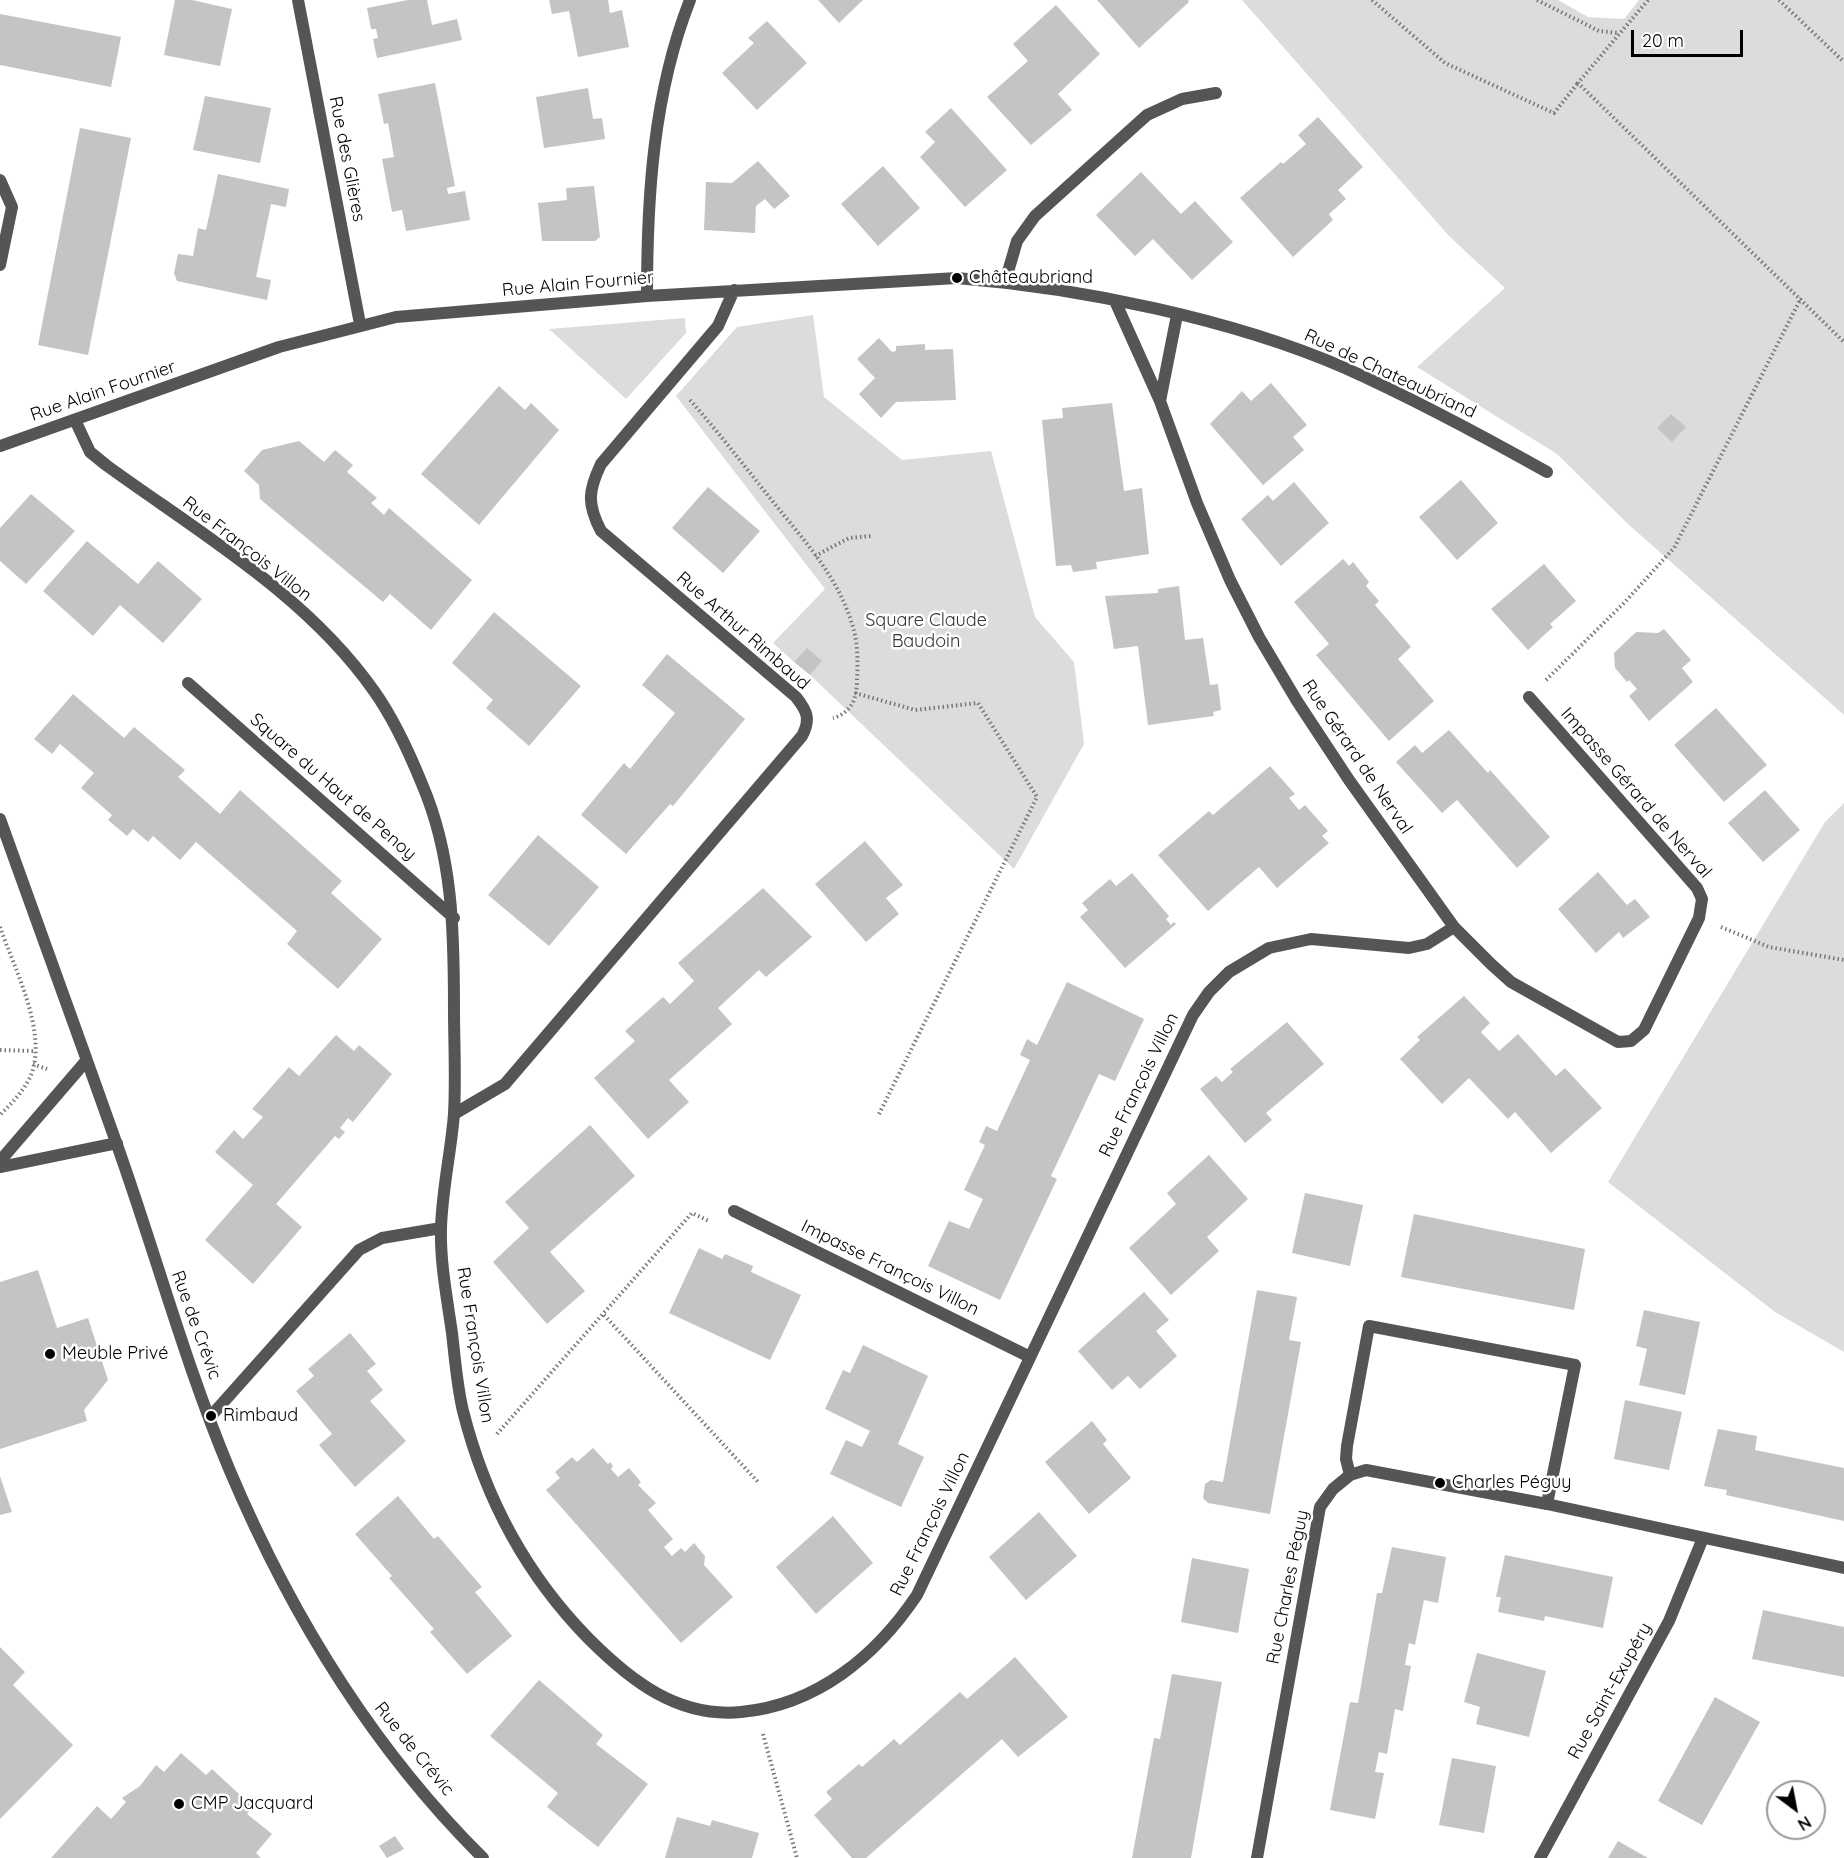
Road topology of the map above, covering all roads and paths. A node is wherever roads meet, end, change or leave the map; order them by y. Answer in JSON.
{"nodes":[{"id":1,"x":298,"y":0,"type":"edge"},
{"id":2,"x":690,"y":0,"type":"edge"},
{"id":3,"x":1372,"y":0,"type":"edge"},
{"id":4,"x":1537,"y":0,"type":"edge"},
{"id":5,"x":1648,"y":0,"type":"edge"},
{"id":6,"x":1779,"y":0,"type":"edge"},
{"id":7,"x":1620,"y":33,"type":"junction"},
{"id":8,"x":1844,"y":62,"type":"edge"},
{"id":9,"x":1578,"y":83,"type":"junction"},
{"id":10,"x":1216,"y":93,"type":"dead end"},
{"id":11,"x":0,"y":180,"type":"edge"},
{"id":12,"x":0,"y":265,"type":"edge"},
{"id":13,"x":1005,"y":282,"type":"junction"},
{"id":14,"x":734,"y":290,"type":"junction"},
{"id":15,"x":647,"y":296,"type":"junction"},
{"id":16,"x":1801,"y":298,"type":"junction"},
{"id":17,"x":1115,"y":301,"type":"junction"},
{"id":18,"x":1177,"y":315,"type":"junction"},
{"id":19,"x":360,"y":324,"type":"junction"},
{"id":20,"x":1844,"y":342,"type":"edge"},
{"id":21,"x":672,"y":380,"type":"junction"},
{"id":22,"x":1160,"y":401,"type":"junction"},
{"id":23,"x":75,"y":420,"type":"junction"},
{"id":24,"x":0,"y":446,"type":"edge"},
{"id":25,"x":1547,"y":472,"type":"dead end"},
{"id":26,"x":872,"y":536,"type":"dead end"},
{"id":27,"x":814,"y":556,"type":"junction"},
{"id":28,"x":188,"y":683,"type":"dead end"},
{"id":29,"x":855,"y":693,"type":"junction"},
{"id":30,"x":1529,"y":697,"type":"joint"},
{"id":31,"x":844,"y":715,"type":"dead end"},
{"id":32,"x":0,"y":819,"type":"edge"},
{"id":33,"x":454,"y":918,"type":"junction"},
{"id":34,"x":1699,"y":918,"type":"junction"},
{"id":35,"x":0,"y":927,"type":"edge"},
{"id":36,"x":1454,"y":927,"type":"junction"},
{"id":37,"x":1844,"y":960,"type":"edge"},
{"id":38,"x":1630,"y":1041,"type":"joint"},
{"id":39,"x":0,"y":1050,"type":"edge"},
{"id":40,"x":35,"y":1051,"type":"junction"},
{"id":41,"x":86,"y":1061,"type":"junction"},
{"id":42,"x":454,"y":1114,"type":"junction"},
{"id":43,"x":879,"y":1114,"type":"dead end"},
{"id":44,"x":0,"y":1115,"type":"edge"},
{"id":45,"x":117,"y":1143,"type":"junction"},
{"id":46,"x":0,"y":1161,"type":"edge"},
{"id":47,"x":0,"y":1167,"type":"edge"},
{"id":48,"x":736,"y":1212,"type":"joint"},
{"id":49,"x":441,"y":1228,"type":"junction"},
{"id":50,"x":604,"y":1315,"type":"junction"},
{"id":51,"x":1029,"y":1357,"type":"junction"},
{"id":52,"x":211,"y":1416,"type":"junction"},
{"id":53,"x":476,"y":1457,"type":"junction"},
{"id":54,"x":1350,"y":1475,"type":"junction"},
{"id":55,"x":758,"y":1482,"type":"dead end"},
{"id":56,"x":1547,"y":1504,"type":"junction"},
{"id":57,"x":1703,"y":1538,"type":"junction"},
{"id":58,"x":1844,"y":1568,"type":"edge"},
{"id":59,"x":757,"y":1711,"type":"junction"},
{"id":60,"x":483,"y":1858,"type":"edge"},
{"id":61,"x":797,"y":1858,"type":"edge"},
{"id":62,"x":1257,"y":1858,"type":"edge"},
{"id":63,"x":1540,"y":1858,"type":"edge"}],
"edges":[{"from":1,"to":19,"type":"street","name":"Rue des Glières"},
{"from":2,"to":15,"type":"street"},
{"from":3,"to":9,"type":"path"},
{"from":4,"to":7,"type":"path"},
{"from":5,"to":7,"type":"path"},
{"from":6,"to":8,"type":"path"},
{"from":7,"to":9,"type":"path"},
{"from":9,"to":16,"type":"path"},
{"from":10,"to":13,"type":"street"},
{"from":11,"to":12,"type":"street"},
{"from":13,"to":14,"type":"street","name":"Rue Alain Fournier"},
{"from":13,"to":17,"type":"street","name":"Rue Alain Fournier"},
{"from":14,"to":15,"type":"street","name":"Rue Alain Fournier"},
{"from":14,"to":21,"type":"street","name":"Rue Arthur Rimbaud"},
{"from":15,"to":19,"type":"street","name":"Rue Alain Fournier"},
{"from":16,"to":20,"type":"path"},
{"from":16,"to":30,"type":"path"},
{"from":17,"to":18,"type":"street","name":"Rue Alain Fournier"},
{"from":17,"to":22,"type":"street","name":"Rue Gérard de Nerval"},
{"from":18,"to":22,"type":"street"},
{"from":18,"to":25,"type":"street","name":"Rue de Chateaubriand"},
{"from":19,"to":23,"type":"street","name":"Rue Alain Fournier"},
{"from":21,"to":27,"type":"path"},
{"from":21,"to":42,"type":"street","name":"Rue Arthur Rimbaud"},
{"from":22,"to":36,"type":"street","name":"Rue Gérard de Nerval"},
{"from":23,"to":24,"type":"street","name":"Rue Alain Fournier"},
{"from":23,"to":33,"type":"street","name":"Rue François Villon"},
{"from":26,"to":27,"type":"path"},
{"from":27,"to":29,"type":"path"},
{"from":28,"to":33,"type":"street","name":"Square du Haut de Penoy"},
{"from":29,"to":31,"type":"path"},
{"from":29,"to":43,"type":"path"},
{"from":30,"to":34,"type":"street","name":"Impasse Gérard de Nerval"},
{"from":32,"to":41,"type":"street","name":"Rue de Crévic"},
{"from":33,"to":42,"type":"street","name":"Rue François Villon"},
{"from":34,"to":37,"type":"path"},
{"from":34,"to":38,"type":"street","name":"Impasse Gérard de Nerval"},
{"from":35,"to":40,"type":"path"},
{"from":36,"to":38,"type":"street","name":"Rue Gérard de Nerval"},
{"from":36,"to":51,"type":"street","name":"Rue François Villon"},
{"from":39,"to":40,"type":"path"},
{"from":40,"to":44,"type":"path"},
{"from":41,"to":45,"type":"street","name":"Rue de Crévic"},
{"from":41,"to":46,"type":"street"},
{"from":42,"to":49,"type":"street","name":"Rue François Villon"},
{"from":45,"to":47,"type":"street"},
{"from":45,"to":52,"type":"street","name":"Rue de Crévic"},
{"from":48,"to":50,"type":"path"},
{"from":48,"to":51,"type":"street","name":"Impasse François Villon"},
{"from":49,"to":52,"type":"street"},
{"from":49,"to":53,"type":"street","name":"Rue François Villon"},
{"from":50,"to":53,"type":"path"},
{"from":50,"to":55,"type":"path"},
{"from":51,"to":59,"type":"street","name":"Rue François Villon"},
{"from":52,"to":60,"type":"street","name":"Rue de Crévic"},
{"from":53,"to":59,"type":"street","name":"Rue François Villon"},
{"from":54,"to":56,"type":"street"},
{"from":54,"to":56,"type":"street"},
{"from":54,"to":62,"type":"street","name":"Rue Charles Péguy"},
{"from":56,"to":57,"type":"street"},
{"from":57,"to":58,"type":"street"},
{"from":57,"to":63,"type":"street","name":"Rue Saint-Exupéry"},
{"from":59,"to":61,"type":"path"}]}
